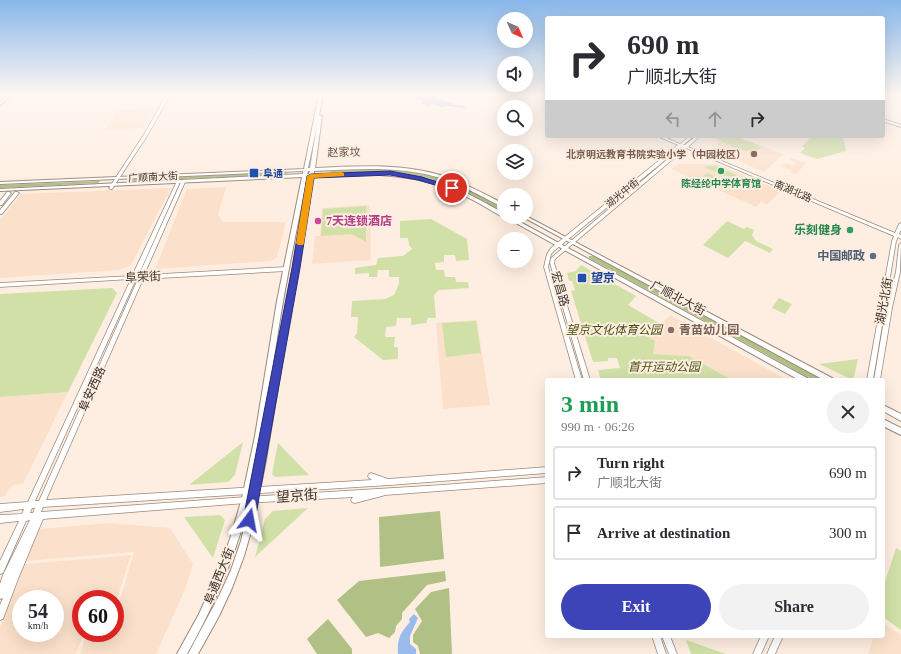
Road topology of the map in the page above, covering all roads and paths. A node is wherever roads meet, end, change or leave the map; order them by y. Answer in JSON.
{"nodes":[{"id":1,"x":152,"y":125,"type":"edge"},
{"id":2,"x":316,"y":125,"type":"edge"},
{"id":3,"x":318,"y":125,"type":"edge"},
{"id":4,"x":664,"y":138,"type":"edge"},
{"id":5,"x":670,"y":138,"type":"edge"},
{"id":6,"x":690,"y":138,"type":"edge"},
{"id":7,"x":695,"y":138,"type":"edge"},
{"id":8,"x":684,"y":145,"type":"junction"},
{"id":9,"x":334,"y":169,"type":"junction"},
{"id":10,"x":284,"y":171,"type":"junction"},
{"id":11,"x":308,"y":173,"type":"junction"},
{"id":12,"x":333,"y":175,"type":"junction"},
{"id":13,"x":282,"y":177,"type":"junction"},
{"id":14,"x":117,"y":178,"type":"junction"},
{"id":15,"x":137,"y":178,"type":"junction"},
{"id":16,"x":99,"y":179,"type":"junction"},
{"id":17,"x":180,"y":182,"type":"junction"},
{"id":18,"x":0,"y":183,"type":"edge"},
{"id":19,"x":133,"y":184,"type":"junction"},
{"id":20,"x":94,"y":186,"type":"junction"},
{"id":21,"x":112,"y":186,"type":"junction"},
{"id":22,"x":0,"y":190,"type":"edge"},
{"id":23,"x":9,"y":193,"type":"dead end"},
{"id":24,"x":16,"y":193,"type":"dead end"},
{"id":25,"x":5,"y":198,"type":"junction"},
{"id":26,"x":12,"y":198,"type":"junction"},
{"id":27,"x":497,"y":202,"type":"edge"},
{"id":28,"x":0,"y":204,"type":"edge"},
{"id":29,"x":497,"y":211,"type":"edge"},
{"id":30,"x":0,"y":213,"type":"edge"},
{"id":31,"x":533,"y":221,"type":"edge"},
{"id":32,"x":520,"y":224,"type":"edge"},
{"id":33,"x":901,"y":224,"type":"edge"},
{"id":34,"x":547,"y":229,"type":"junction"},
{"id":35,"x":540,"y":235,"type":"junction"},
{"id":36,"x":899,"y":235,"type":"edge"},
{"id":37,"x":569,"y":240,"type":"junction"},
{"id":38,"x":901,"y":245,"type":"edge"},
{"id":39,"x":561,"y":246,"type":"junction"},
{"id":40,"x":553,"y":249,"type":"joint"},
{"id":41,"x":589,"y":250,"type":"junction"},
{"id":42,"x":581,"y":257,"type":"junction"},
{"id":43,"x":286,"y":269,"type":"junction"},
{"id":44,"x":135,"y":277,"type":"junction"},
{"id":45,"x":142,"y":277,"type":"junction"},
{"id":46,"x":0,"y":285,"type":"edge"},
{"id":47,"x":578,"y":378,"type":"edge"},
{"id":48,"x":586,"y":378,"type":"edge"},
{"id":49,"x":801,"y":378,"type":"edge"},
{"id":50,"x":826,"y":378,"type":"edge"},
{"id":51,"x":870,"y":378,"type":"edge"},
{"id":52,"x":877,"y":378,"type":"edge"},
{"id":53,"x":885,"y":409,"type":"edge"},
{"id":54,"x":901,"y":418,"type":"edge"},
{"id":55,"x":885,"y":423,"type":"edge"},
{"id":56,"x":901,"y":432,"type":"edge"},
{"id":57,"x":545,"y":470,"type":"edge"},
{"id":58,"x":371,"y":476,"type":"dead end"},
{"id":59,"x":545,"y":480,"type":"edge"},
{"id":60,"x":390,"y":482,"type":"junction"},
{"id":61,"x":252,"y":490,"type":"junction"},
{"id":62,"x":389,"y":491,"type":"junction"},
{"id":63,"x":250,"y":499,"type":"junction"},
{"id":64,"x":355,"y":500,"type":"dead end"},
{"id":65,"x":41,"y":504,"type":"junction"},
{"id":66,"x":30,"y":505,"type":"junction"},
{"id":67,"x":0,"y":508,"type":"edge"},
{"id":68,"x":38,"y":517,"type":"junction"},
{"id":69,"x":25,"y":518,"type":"junction"},
{"id":70,"x":0,"y":520,"type":"edge"},
{"id":71,"x":0,"y":570,"type":"edge"},
{"id":72,"x":0,"y":595,"type":"edge"},
{"id":73,"x":0,"y":616,"type":"edge"},
{"id":74,"x":657,"y":638,"type":"edge"},
{"id":75,"x":667,"y":638,"type":"edge"},
{"id":76,"x":764,"y":638,"type":"edge"},
{"id":77,"x":778,"y":638,"type":"edge"},
{"id":78,"x":182,"y":654,"type":"edge"},
{"id":79,"x":193,"y":654,"type":"edge"},
{"id":80,"x":662,"y":654,"type":"edge"},
{"id":81,"x":673,"y":654,"type":"edge"},
{"id":82,"x":757,"y":654,"type":"edge"},
{"id":83,"x":771,"y":654,"type":"edge"}],
"edges":[{"from":1,"to":14,"type":"main road"},
{"from":2,"to":11,"type":"main road","name":"阜通西大街"},
{"from":3,"to":11,"type":"main road","name":"阜通西大街"},
{"from":4,"to":8,"type":"main road"},
{"from":5,"to":8,"type":"main road"},
{"from":6,"to":8,"type":"main road","name":"湖光中街"},
{"from":7,"to":8,"type":"main road","name":"湖光中街"},
{"from":8,"to":36,"type":"main road","name":"南湖北路"},
{"from":8,"to":37,"type":"main road","name":"湖光中街"},
{"from":9,"to":11,"type":"main road"},
{"from":9,"to":12,"type":"main road"},
{"from":9,"to":27,"type":"main road"},
{"from":10,"to":11,"type":"main road","name":"广顺南大街"},
{"from":10,"to":13,"type":"main road"},
{"from":10,"to":15,"type":"main road","name":"广顺南大街"},
{"from":11,"to":12,"type":"main road"},
{"from":11,"to":13,"type":"main road","name":"广顺南大街"},
{"from":11,"to":43,"type":"main road","name":"阜通西大街"},
{"from":11,"to":61,"type":"main road","name":"阜通西大街"},
{"from":12,"to":29,"type":"main road"},
{"from":13,"to":17,"type":"main road","name":"广顺南大街"},
{"from":14,"to":15,"type":"main road","name":"广顺南大街"},
{"from":14,"to":16,"type":"main road","name":"广顺南大街"},
{"from":14,"to":21,"type":"main road"},
{"from":15,"to":19,"type":"main road"},
{"from":16,"to":18,"type":"main road","name":"广顺南大街"},
{"from":16,"to":20,"type":"main road"},
{"from":17,"to":19,"type":"main road","name":"广顺南大街"},
{"from":17,"to":44,"type":"main road","name":"阜安西路"},
{"from":17,"to":45,"type":"main road","name":"阜安西路"},
{"from":19,"to":21,"type":"main road","name":"广顺南大街"},
{"from":20,"to":21,"type":"main road","name":"广顺南大街"},
{"from":20,"to":22,"type":"main road","name":"广顺南大街"},
{"from":23,"to":25,"type":"main road"},
{"from":24,"to":26,"type":"main road"},
{"from":25,"to":26,"type":"main road"},
{"from":25,"to":28,"type":"main road"},
{"from":26,"to":30,"type":"main road"},
{"from":31,"to":34,"type":"main road","name":"广顺北大街"},
{"from":32,"to":35,"type":"main road","name":"广顺北大街"},
{"from":33,"to":36,"type":"main road","name":"湖光北街"},
{"from":34,"to":35,"type":"main road"},
{"from":34,"to":37,"type":"main road","name":"广顺北大街"},
{"from":35,"to":39,"type":"main road","name":"广顺北大街"},
{"from":36,"to":51,"type":"main road","name":"湖光北街"},
{"from":37,"to":39,"type":"main road","name":"湖光中街"},
{"from":37,"to":41,"type":"main road","name":"广顺北大街"},
{"from":38,"to":52,"type":"main road","name":"湖光北街"},
{"from":39,"to":40,"type":"main road","name":"湖光中街"},
{"from":39,"to":42,"type":"main road","name":"广顺北大街"},
{"from":39,"to":48,"type":"main road","name":"宏昌路"},
{"from":40,"to":47,"type":"main road","name":"宏昌路"},
{"from":41,"to":42,"type":"main road"},
{"from":41,"to":50,"type":"main road","name":"广顺北大街"},
{"from":42,"to":49,"type":"main road","name":"广顺北大街"},
{"from":43,"to":45,"type":"main road","name":"阜荣街"},
{"from":43,"to":61,"type":"main road","name":"阜通西大街"},
{"from":44,"to":45,"type":"main road","name":"阜荣街"},
{"from":44,"to":46,"type":"main road","name":"阜荣街"},
{"from":44,"to":66,"type":"main road","name":"阜安西路"},
{"from":45,"to":65,"type":"main road","name":"阜安西路"},
{"from":53,"to":54,"type":"main road"},
{"from":55,"to":56,"type":"main road"},
{"from":57,"to":60,"type":"main road","name":"望京街"},
{"from":58,"to":60,"type":"main road"},
{"from":59,"to":62,"type":"main road","name":"望京街"},
{"from":60,"to":61,"type":"main road","name":"望京街"},
{"from":61,"to":63,"type":"main road","name":"阜通西大街"},
{"from":61,"to":65,"type":"main road","name":"望京街"},
{"from":62,"to":63,"type":"main road","name":"望京街"},
{"from":62,"to":64,"type":"main road"},
{"from":63,"to":68,"type":"main road","name":"望京街"},
{"from":63,"to":78,"type":"main road","name":"阜通西大街"},
{"from":63,"to":79,"type":"main road","name":"阜通西大街"},
{"from":65,"to":66,"type":"main road","name":"望京街"},
{"from":65,"to":68,"type":"main road","name":"阜安西路"},
{"from":66,"to":67,"type":"main road","name":"望京街"},
{"from":66,"to":69,"type":"main road","name":"阜安西路"},
{"from":68,"to":69,"type":"main road","name":"望京街"},
{"from":68,"to":72,"type":"main road","name":"阜安西路"},
{"from":68,"to":73,"type":"main road"},
{"from":69,"to":70,"type":"main road","name":"望京街"},
{"from":69,"to":71,"type":"main road","name":"阜安西路"},
{"from":74,"to":80,"type":"main road"},
{"from":75,"to":81,"type":"main road"},
{"from":76,"to":82,"type":"main road"},
{"from":77,"to":83,"type":"main road"}]}
